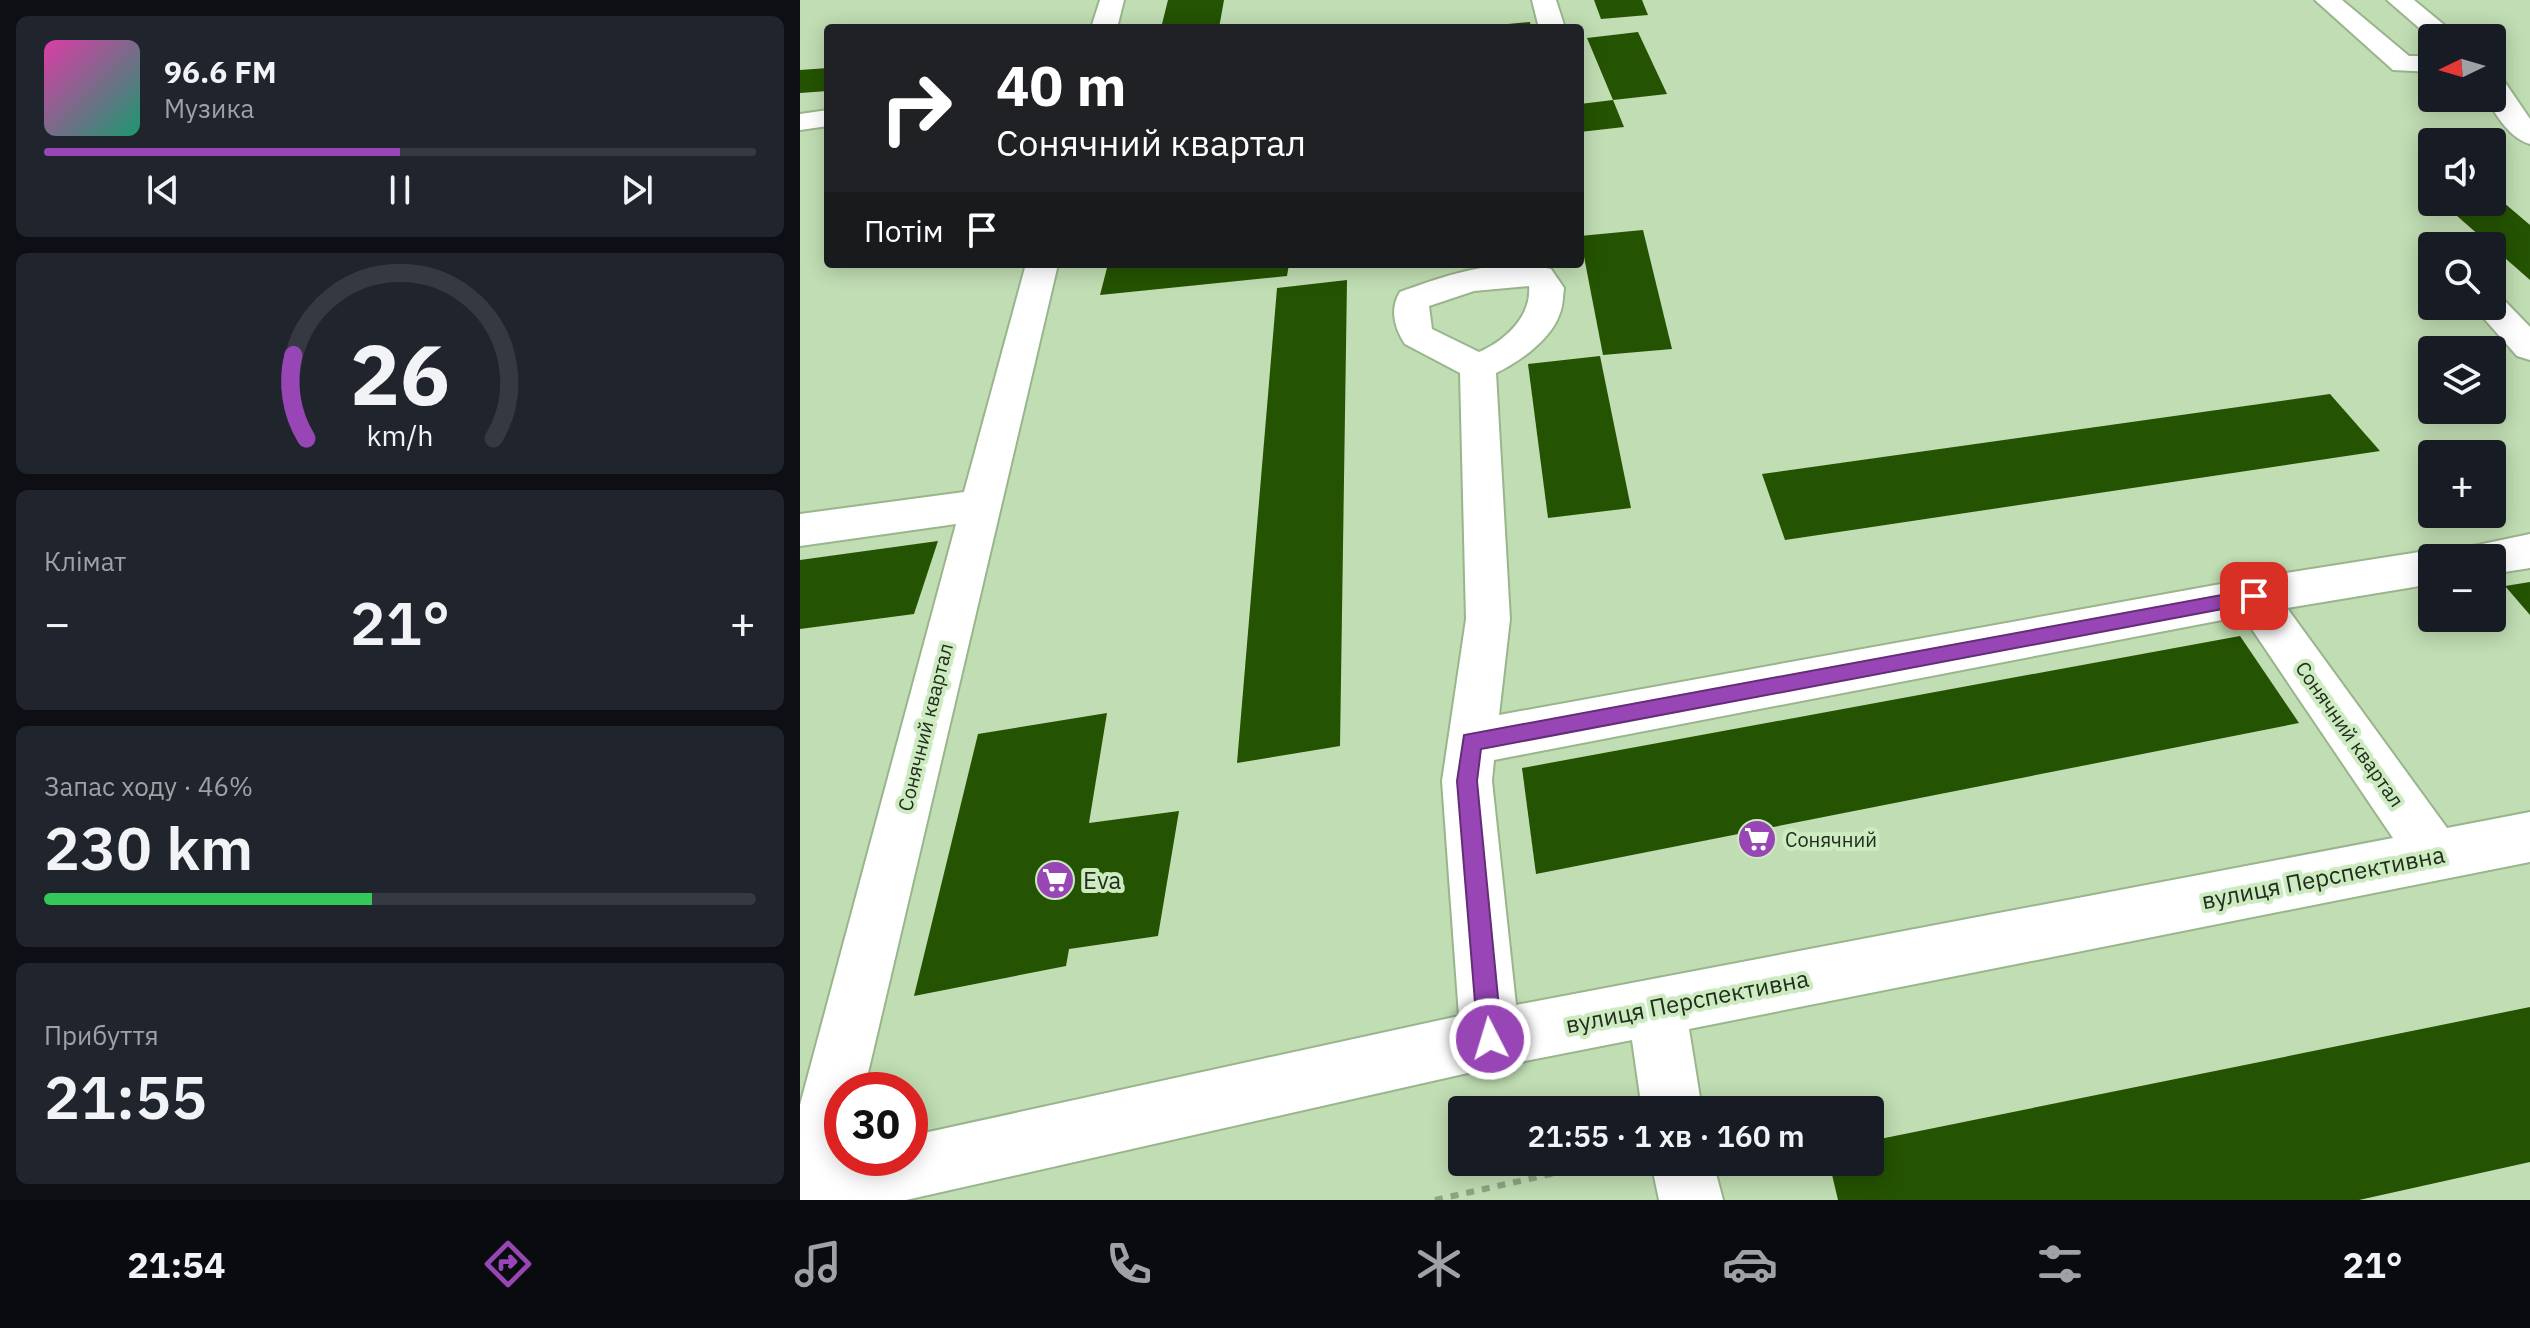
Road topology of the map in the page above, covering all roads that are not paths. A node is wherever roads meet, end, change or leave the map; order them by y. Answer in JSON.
{"nodes":[{"id":1,"x":1112,"y":0,"type":"edge"},
{"id":2,"x":1544,"y":0,"type":"edge"},
{"id":3,"x":2327,"y":0,"type":"edge"},
{"id":4,"x":2399,"y":0,"type":"edge"},
{"id":5,"x":1105,"y":24,"type":"edge"},
{"id":6,"x":1551,"y":24,"type":"edge"},
{"id":7,"x":2429,"y":24,"type":"edge"},
{"id":8,"x":2418,"y":64,"type":"edge"},
{"id":9,"x":2506,"y":83,"type":"edge"},
{"id":10,"x":2530,"y":101,"type":"edge"},
{"id":11,"x":2506,"y":108,"type":"edge"},
{"id":12,"x":824,"y":119,"type":"edge"},
{"id":13,"x":800,"y":122,"type":"edge"},
{"id":14,"x":2530,"y":135,"type":"edge"},
{"id":15,"x":1041,"y":268,"type":"edge"},
{"id":16,"x":2503,"y":320,"type":"edge"},
{"id":17,"x":2530,"y":348,"type":"edge"},
{"id":18,"x":1479,"y":390,"type":"dead end"},
{"id":19,"x":981,"y":505,"type":"junction"},
{"id":20,"x":800,"y":530,"type":"edge"},
{"id":21,"x":2530,"y":551,"type":"edge"},
{"id":22,"x":2506,"y":555,"type":"edge"},
{"id":23,"x":2418,"y":569,"type":"edge"},
{"id":24,"x":2254,"y":596,"type":"junction"},
{"id":25,"x":1472,"y":742,"type":"junction"},
{"id":26,"x":2530,"y":837,"type":"edge"},
{"id":27,"x":2435,"y":855,"type":"junction"},
{"id":28,"x":1656,"y":1007,"type":"junction"},
{"id":29,"x":1490,"y":1039,"type":"junction"},
{"id":30,"x":1670,"y":1096,"type":"edge"},
{"id":31,"x":1685,"y":1176,"type":"edge"},
{"id":32,"x":804,"y":1191,"type":"edge"},
{"id":33,"x":1691,"y":1200,"type":"edge"}],
"edges":[{"from":1,"to":5,"type":"street"},
{"from":2,"to":6,"type":"street"},
{"from":3,"to":8,"type":"street"},
{"from":4,"to":7,"type":"street"},
{"from":9,"to":10,"type":"street"},
{"from":11,"to":14,"type":"street"},
{"from":12,"to":13,"type":"street"},
{"from":15,"to":19,"type":"street","name":"Сонячний квартал"},
{"from":16,"to":17,"type":"street"},
{"from":18,"to":25,"type":"street"},
{"from":19,"to":20,"type":"street"},
{"from":19,"to":32,"type":"street","name":"Сонячний квартал"},
{"from":21,"to":22,"type":"street"},
{"from":23,"to":24,"type":"street"},
{"from":24,"to":25,"type":"street"},
{"from":24,"to":27,"type":"street","name":"Сонячний квартал"},
{"from":25,"to":29,"type":"street"},
{"from":26,"to":27,"type":"street","name":"вулиця Перспективна"},
{"from":27,"to":28,"type":"street","name":"вулиця Перспективна"},
{"from":28,"to":29,"type":"street","name":"вулиця Перспективна"},
{"from":28,"to":30,"type":"street"},
{"from":29,"to":32,"type":"street","name":"вулиця Перспективна"},
{"from":31,"to":33,"type":"street"}]}
